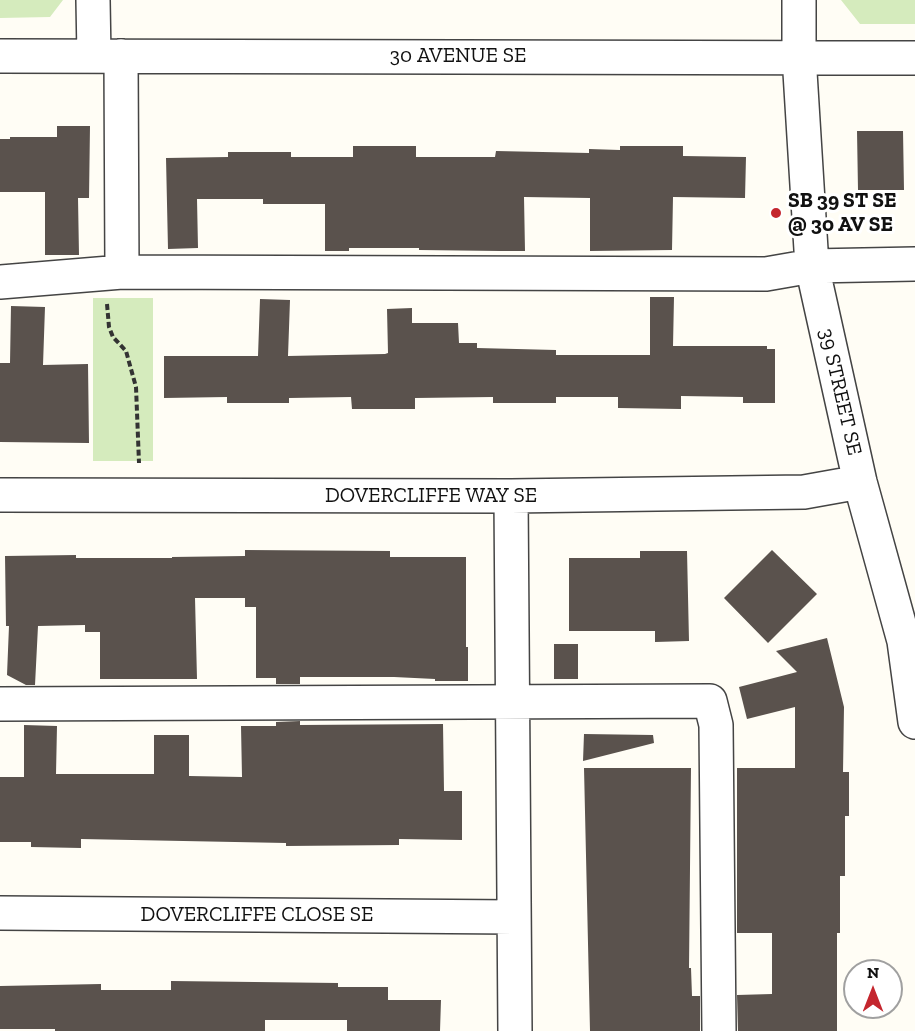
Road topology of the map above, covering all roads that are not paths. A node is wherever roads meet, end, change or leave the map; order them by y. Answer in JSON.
{"nodes":[{"id":1,"x":93,"y":0,"type":"edge"},
{"id":2,"x":799,"y":0,"type":"edge"},
{"id":3,"x":0,"y":56,"type":"edge"},
{"id":4,"x":108,"y":56,"type":"junction"},
{"id":5,"x":798,"y":56,"type":"junction"},
{"id":6,"x":915,"y":58,"type":"edge"},
{"id":7,"x":915,"y":264,"type":"edge"},
{"id":8,"x":812,"y":266,"type":"junction"},
{"id":9,"x":114,"y":273,"type":"junction"},
{"id":10,"x":0,"y":282,"type":"edge"},
{"id":11,"x":860,"y":482,"type":"junction"},
{"id":12,"x":0,"y":495,"type":"edge"},
{"id":13,"x":511,"y":496,"type":"junction"},
{"id":14,"x":514,"y":701,"type":"junction"},
{"id":15,"x":0,"y":704,"type":"edge"},
{"id":16,"x":915,"y":722,"type":"edge"},
{"id":17,"x":0,"y":913,"type":"edge"},
{"id":18,"x":514,"y":917,"type":"junction"},
{"id":19,"x":515,"y":1031,"type":"edge"},
{"id":20,"x":719,"y":1031,"type":"edge"}],
"edges":[{"from":1,"to":4,"type":"street"},
{"from":2,"to":5,"type":"street","name":"39 STREET SE"},
{"from":3,"to":4,"type":"street","name":"30 AVENUE SE"},
{"from":4,"to":5,"type":"street","name":"30 AVENUE SE"},
{"from":4,"to":9,"type":"street"},
{"from":5,"to":6,"type":"street","name":"30 AVENUE SE"},
{"from":5,"to":8,"type":"street","name":"39 STREET SE"},
{"from":7,"to":8,"type":"street"},
{"from":8,"to":9,"type":"street"},
{"from":8,"to":11,"type":"street","name":"39 STREET SE"},
{"from":9,"to":10,"type":"street"},
{"from":11,"to":13,"type":"street","name":"DOVERCLIFFE WAY SE"},
{"from":11,"to":16,"type":"street","name":"39 STREET SE"},
{"from":12,"to":13,"type":"street","name":"DOVERCLIFFE WAY SE"},
{"from":13,"to":14,"type":"street"},
{"from":14,"to":15,"type":"street"},
{"from":14,"to":18,"type":"street"},
{"from":14,"to":20,"type":"street"},
{"from":17,"to":18,"type":"street","name":"DOVERCLIFFE CLOSE SE"},
{"from":18,"to":19,"type":"street"}]}
